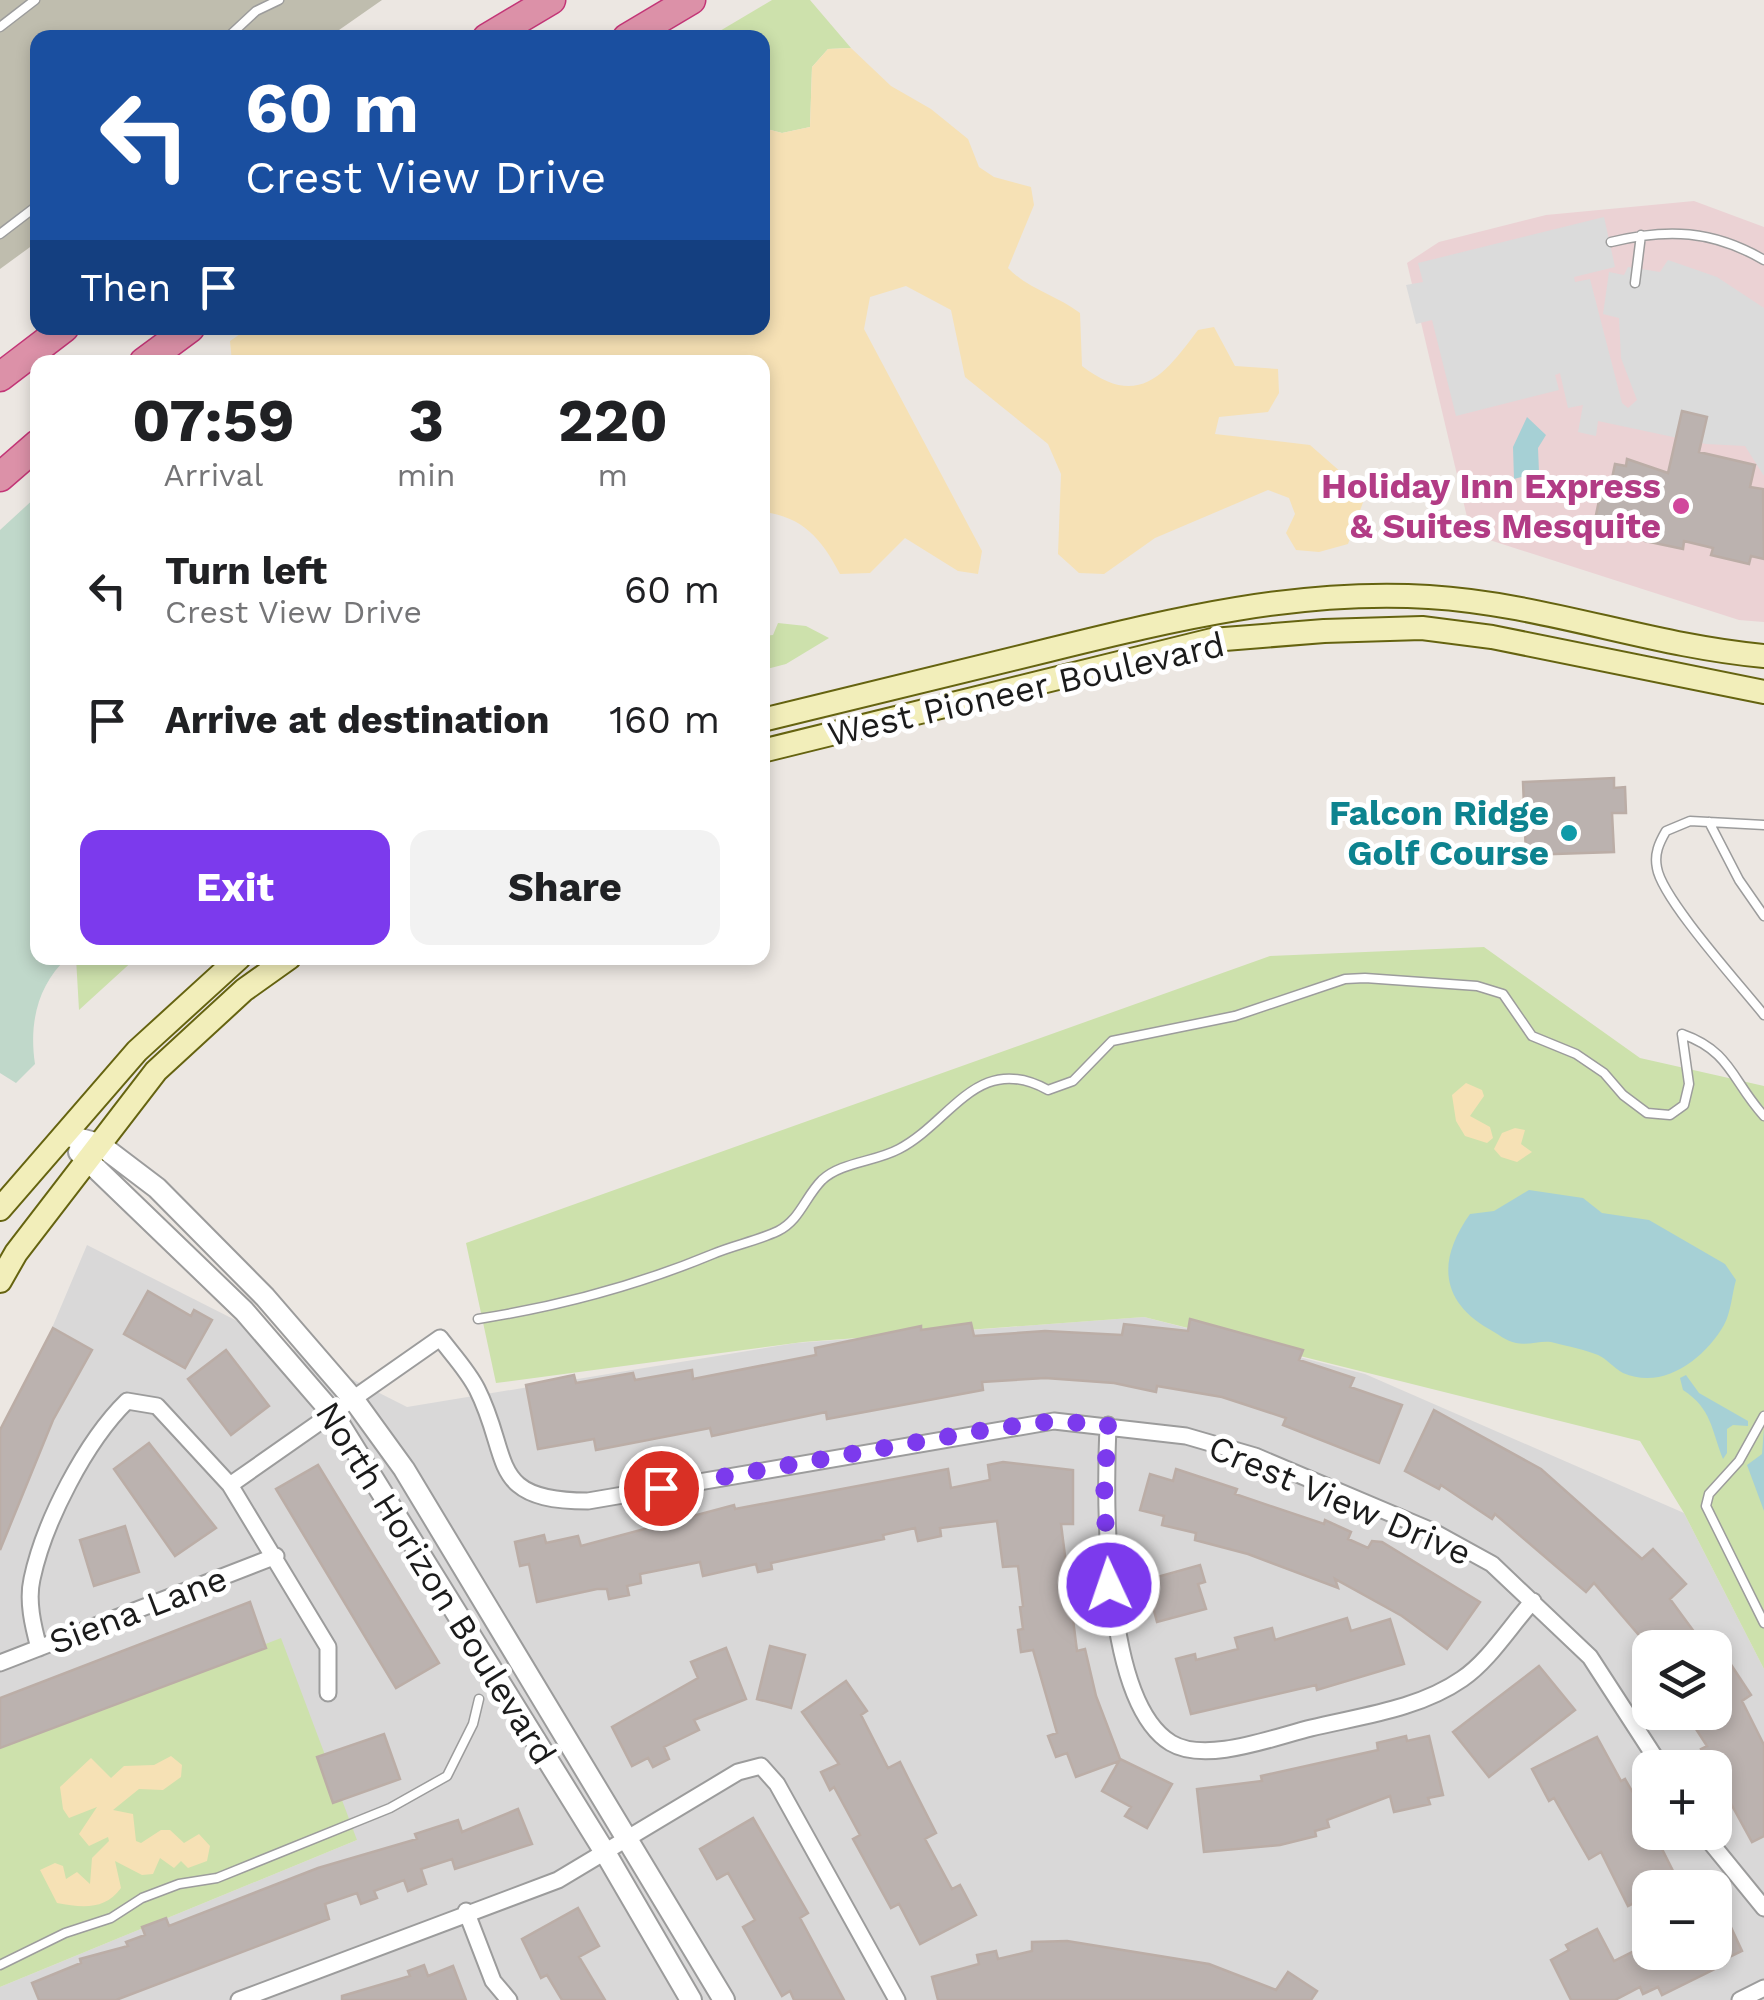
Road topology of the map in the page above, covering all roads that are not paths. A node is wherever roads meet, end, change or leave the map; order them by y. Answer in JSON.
{"nodes":[{"id":1,"x":35,"y":0,"type":"edge"},
{"id":2,"x":279,"y":0,"type":"edge"},
{"id":3,"x":550,"y":0,"type":"edge"},
{"id":4,"x":691,"y":0,"type":"edge"},
{"id":5,"x":0,"y":27,"type":"edge"},
{"id":6,"x":236,"y":30,"type":"edge"},
{"id":7,"x":500,"y":30,"type":"edge"},
{"id":8,"x":640,"y":30,"type":"edge"},
{"id":9,"x":30,"y":211,"type":"edge"},
{"id":10,"x":0,"y":234,"type":"edge"},
{"id":11,"x":1641,"y":234,"type":"junction"},
{"id":12,"x":1611,"y":242,"type":"dead end"},
{"id":13,"x":1764,"y":260,"type":"edge"},
{"id":14,"x":1635,"y":283,"type":"dead end"},
{"id":15,"x":55,"y":335,"type":"edge"},
{"id":16,"x":181,"y":335,"type":"edge"},
{"id":17,"x":153,"y":355,"type":"edge"},
{"id":18,"x":0,"y":377,"type":"edge"},
{"id":19,"x":30,"y":451,"type":"edge"},
{"id":20,"x":0,"y":477,"type":"edge"},
{"id":21,"x":1764,"y":656,"type":"edge"},
{"id":22,"x":1764,"y":692,"type":"edge"},
{"id":23,"x":770,"y":718,"type":"edge"},
{"id":24,"x":770,"y":750,"type":"edge"},
{"id":25,"x":1709,"y":822,"type":"junction"},
{"id":26,"x":1764,"y":825,"type":"edge"},
{"id":27,"x":1764,"y":916,"type":"edge"},
{"id":28,"x":231,"y":965,"type":"edge"},
{"id":29,"x":280,"y":965,"type":"edge"},
{"id":30,"x":1764,"y":1015,"type":"edge"},
{"id":31,"x":1764,"y":1116,"type":"edge"},
{"id":32,"x":65,"y":1134,"type":"junction"},
{"id":33,"x":93,"y":1153,"type":"junction"},
{"id":34,"x":0,"y":1209,"type":"edge"},
{"id":35,"x":0,"y":1280,"type":"edge"},
{"id":36,"x":478,"y":1318,"type":"dead end"},
{"id":37,"x":354,"y":1400,"type":"junction"},
{"id":38,"x":334,"y":1414,"type":"junction"},
{"id":39,"x":1764,"y":1416,"type":"edge"},
{"id":40,"x":1108,"y":1425,"type":"junction"},
{"id":41,"x":230,"y":1485,"type":"junction"},
{"id":42,"x":276,"y":1556,"type":"junction"},
{"id":43,"x":1533,"y":1600,"type":"junction"},
{"id":44,"x":1764,"y":1622,"type":"edge"},
{"id":45,"x":38,"y":1648,"type":"junction"},
{"id":46,"x":0,"y":1663,"type":"edge"},
{"id":47,"x":328,"y":1693,"type":"dead end"},
{"id":48,"x":479,"y":1699,"type":"dead end"},
{"id":49,"x":1650,"y":1750,"type":"edge"},
{"id":50,"x":627,"y":1840,"type":"junction"},
{"id":51,"x":1717,"y":1850,"type":"edge"},
{"id":52,"x":606,"y":1854,"type":"junction"},
{"id":53,"x":1764,"y":1908,"type":"edge"},
{"id":54,"x":466,"y":1910,"type":"junction"},
{"id":55,"x":0,"y":1966,"type":"edge"},
{"id":56,"x":1764,"y":1988,"type":"edge"},
{"id":57,"x":239,"y":2000,"type":"edge"},
{"id":58,"x":508,"y":2000,"type":"edge"},
{"id":59,"x":691,"y":2000,"type":"edge"},
{"id":60,"x":724,"y":2000,"type":"edge"},
{"id":61,"x":897,"y":2000,"type":"edge"},
{"id":62,"x":1740,"y":2000,"type":"edge"}],
"edges":[{"from":1,"to":5,"type":"lane"},
{"from":2,"to":6,"type":"lane"},
{"from":3,"to":7,"type":"highway"},
{"from":4,"to":8,"type":"highway"},
{"from":9,"to":10,"type":"lane"},
{"from":11,"to":12,"type":"lane"},
{"from":11,"to":13,"type":"lane"},
{"from":11,"to":14,"type":"lane"},
{"from":15,"to":18,"type":"highway"},
{"from":16,"to":17,"type":"highway"},
{"from":19,"to":20,"type":"highway"},
{"from":21,"to":23,"type":"main road","name":"West Pioneer Boulevard"},
{"from":22,"to":24,"type":"main road","name":"West Pioneer Boulevard"},
{"from":25,"to":26,"type":"lane"},
{"from":25,"to":27,"type":"lane"},
{"from":25,"to":30,"type":"lane"},
{"from":28,"to":32,"type":"main road"},
{"from":29,"to":33,"type":"main road"},
{"from":31,"to":36,"type":"lane"},
{"from":32,"to":33,"type":"street","name":"North Horizon Boulevard"},
{"from":32,"to":34,"type":"main road"},
{"from":33,"to":35,"type":"main road"},
{"from":33,"to":37,"type":"street","name":"North Horizon Boulevard"},
{"from":33,"to":38,"type":"street","name":"North Horizon Boulevard"},
{"from":37,"to":38,"type":"street","name":"Crest View Drive"},
{"from":37,"to":40,"type":"street","name":"Crest View Drive"},
{"from":37,"to":50,"type":"street","name":"North Horizon Boulevard"},
{"from":38,"to":41,"type":"street","name":"Crest View Drive"},
{"from":38,"to":52,"type":"street","name":"North Horizon Boulevard"},
{"from":39,"to":44,"type":"lane"},
{"from":40,"to":43,"type":"street","name":"Crest View Drive"},
{"from":40,"to":43,"type":"street"},
{"from":41,"to":42,"type":"street"},
{"from":41,"to":45,"type":"street"},
{"from":42,"to":45,"type":"street","name":"Siena Lane"},
{"from":42,"to":47,"type":"street"},
{"from":43,"to":49,"type":"street","name":"Crest View Drive"},
{"from":45,"to":46,"type":"street","name":"Siena Lane"},
{"from":48,"to":55,"type":"lane"},
{"from":50,"to":52,"type":"street"},
{"from":50,"to":60,"type":"street","name":"North Horizon Boulevard"},
{"from":50,"to":61,"type":"street"},
{"from":51,"to":53,"type":"street"},
{"from":52,"to":54,"type":"street"},
{"from":52,"to":59,"type":"street","name":"North Horizon Boulevard"},
{"from":54,"to":57,"type":"street"},
{"from":54,"to":58,"type":"street"},
{"from":56,"to":62,"type":"street"}]}
